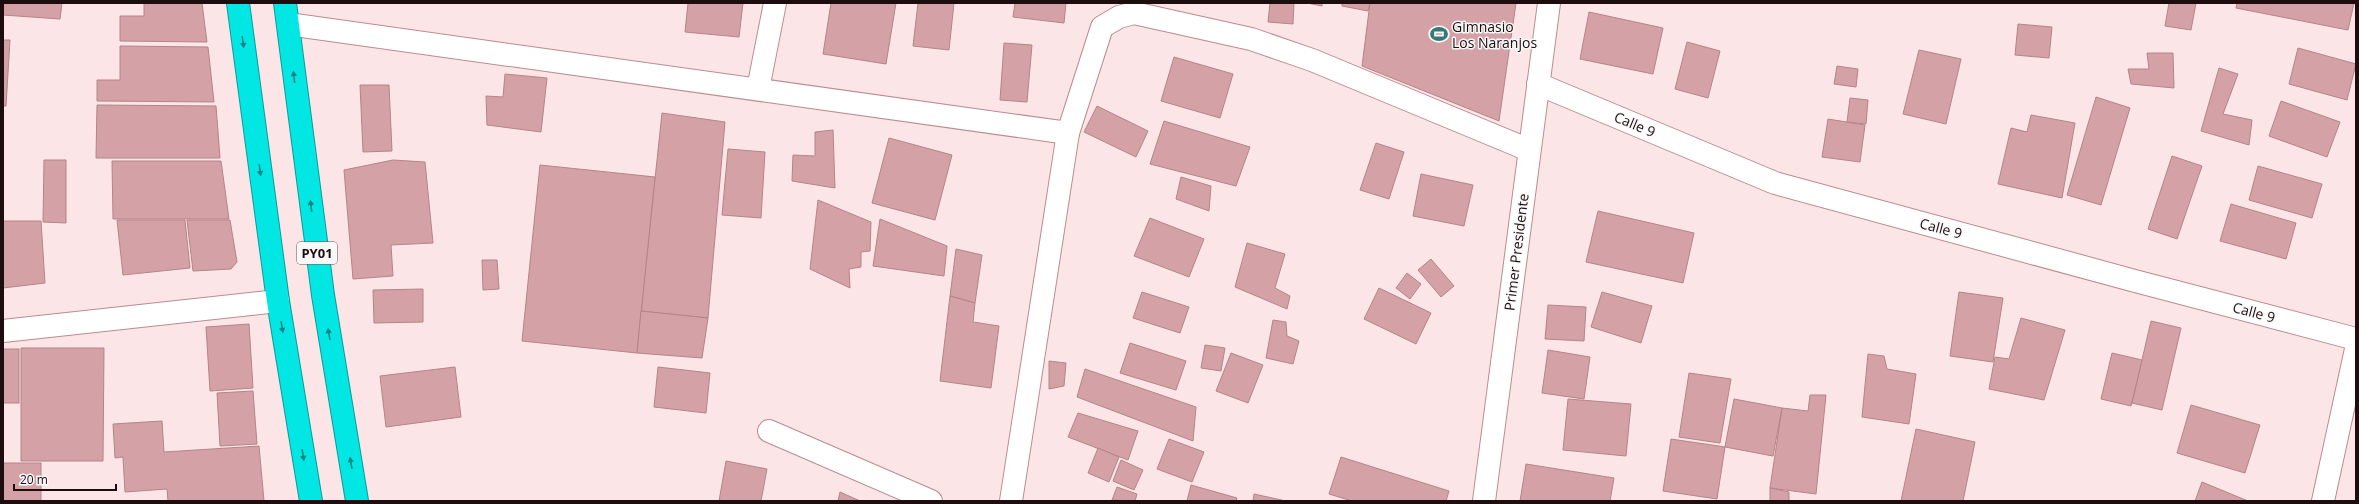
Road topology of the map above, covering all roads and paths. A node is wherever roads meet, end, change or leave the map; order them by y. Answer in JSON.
{"nodes":[{"id":1,"x":238,"y":3,"type":"edge"},
{"id":2,"x":776,"y":3,"type":"edge"},
{"id":3,"x":1548,"y":3,"type":"edge"},
{"id":4,"x":286,"y":13,"type":"edge"},
{"id":5,"x":1538,"y":84,"type":"junction"},
{"id":6,"x":758,"y":89,"type":"junction"},
{"id":7,"x":1068,"y":133,"type":"junction"},
{"id":8,"x":1529,"y":150,"type":"junction"},
{"id":9,"x":278,"y":301,"type":"junction"},
{"id":10,"x":3,"y":332,"type":"edge"},
{"id":11,"x":2356,"y":339,"type":"edge"},
{"id":12,"x":2356,"y":349,"type":"edge"},
{"id":13,"x":769,"y":431,"type":"dead end"},
{"id":14,"x":310,"y":501,"type":"edge"},
{"id":15,"x":358,"y":501,"type":"edge"},
{"id":16,"x":931,"y":501,"type":"edge"},
{"id":17,"x":1011,"y":501,"type":"edge"},
{"id":18,"x":1484,"y":501,"type":"edge"},
{"id":19,"x":2323,"y":501,"type":"edge"}],
"edges":[{"from":1,"to":9,"type":"highway","one_way":true},
{"from":2,"to":6,"type":"street"},
{"from":3,"to":5,"type":"street","name":"Primer Presidente"},
{"from":4,"to":6,"type":"street"},
{"from":15,"to":4,"type":"highway","number":"PY01","one_way":true},
{"from":5,"to":8,"type":"street","name":"Primer Presidente"},
{"from":5,"to":11,"type":"street","name":"Calle 9"},
{"from":6,"to":7,"type":"street"},
{"from":7,"to":8,"type":"street"},
{"from":7,"to":17,"type":"street"},
{"from":8,"to":18,"type":"street","name":"Primer Presidente"},
{"from":9,"to":10,"type":"street"},
{"from":9,"to":14,"type":"highway","one_way":true},
{"from":12,"to":19,"type":"street"},
{"from":13,"to":16,"type":"street"}]}
